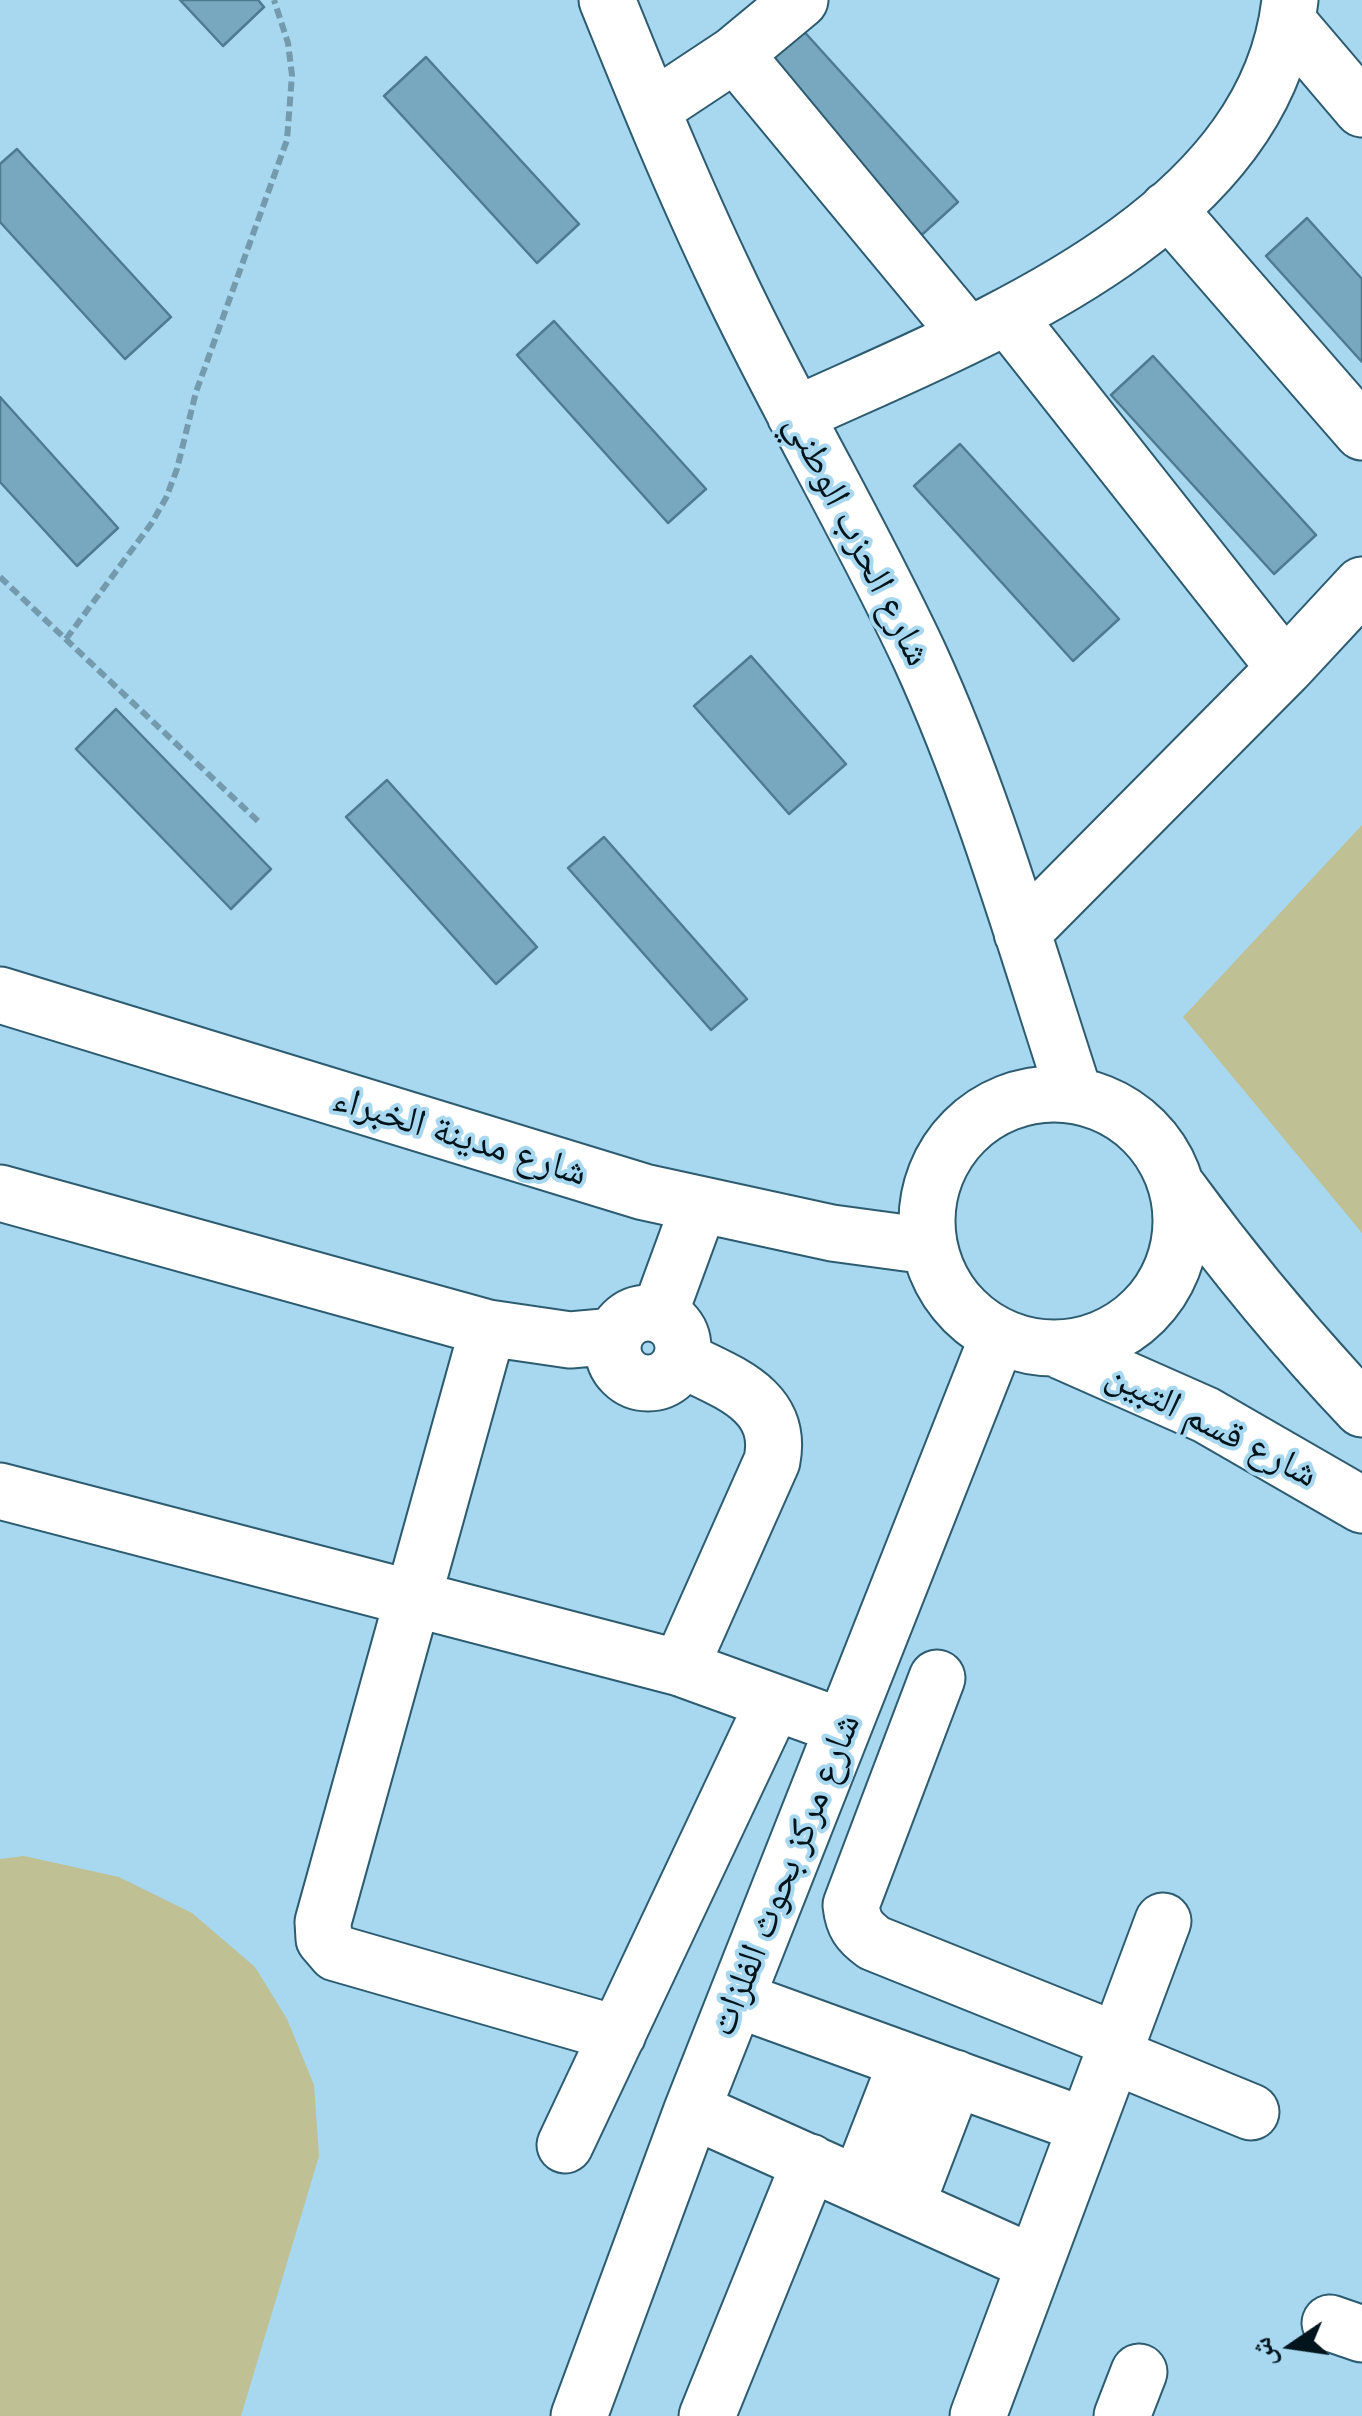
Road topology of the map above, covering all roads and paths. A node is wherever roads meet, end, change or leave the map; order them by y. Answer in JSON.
{"nodes":[{"id":1,"x":274,"y":0,"type":"edge"},
{"id":2,"x":607,"y":0,"type":"edge"},
{"id":3,"x":800,"y":0,"type":"edge"},
{"id":4,"x":1289,"y":11,"type":"edge"},
{"id":5,"x":734,"y":54,"type":"junction"},
{"id":6,"x":652,"y":109,"type":"junction"},
{"id":7,"x":1362,"y":109,"type":"edge"},
{"id":8,"x":1168,"y":209,"type":"junction"},
{"id":9,"x":988,"y":325,"type":"junction"},
{"id":10,"x":795,"y":415,"type":"junction"},
{"id":11,"x":1362,"y":432,"type":"edge"},
{"id":12,"x":0,"y":576,"type":"edge"},
{"id":13,"x":1362,"y":585,"type":"edge"},
{"id":14,"x":66,"y":639,"type":"junction"},
{"id":15,"x":1285,"y":668,"type":"junction"},
{"id":16,"x":260,"y":822,"type":"dead end"},
{"id":17,"x":1022,"y":934,"type":"junction"},
{"id":18,"x":0,"y":994,"type":"edge"},
{"id":19,"x":1074,"y":1093,"type":"junction"},
{"id":20,"x":1179,"y":1189,"type":"junction"},
{"id":21,"x":0,"y":1194,"type":"edge"},
{"id":22,"x":699,"y":1206,"type":"junction"},
{"id":23,"x":928,"y":1246,"type":"junction"},
{"id":24,"x":488,"y":1328,"type":"junction"},
{"id":25,"x":998,"y":1336,"type":"junction"},
{"id":26,"x":652,"y":1337,"type":"junction"},
{"id":27,"x":1059,"y":1350,"type":"junction"},
{"id":28,"x":1362,"y":1408,"type":"edge"},
{"id":29,"x":0,"y":1492,"type":"edge"},
{"id":30,"x":1362,"y":1505,"type":"edge"},
{"id":31,"x":413,"y":1599,"type":"junction"},
{"id":32,"x":680,"y":1668,"type":"junction"},
{"id":33,"x":937,"y":1678,"type":"dead end"},
{"id":34,"x":774,"y":1702,"type":"junction"},
{"id":35,"x":844,"y":1728,"type":"junction"},
{"id":36,"x":1163,"y":1921,"type":"dead end"},
{"id":37,"x":736,"y":1999,"type":"junction"},
{"id":38,"x":618,"y":2034,"type":"junction"},
{"id":39,"x":1115,"y":2048,"type":"junction"},
{"id":40,"x":931,"y":2070,"type":"junction"},
{"id":41,"x":692,"y":2110,"type":"junction"},
{"id":42,"x":1252,"y":2112,"type":"dead end"},
{"id":43,"x":1086,"y":2126,"type":"junction"},
{"id":44,"x":565,"y":2146,"type":"dead end"},
{"id":45,"x":810,"y":2162,"type":"junction"},
{"id":46,"x":883,"y":2195,"type":"junction"},
{"id":47,"x":1035,"y":2264,"type":"junction"},
{"id":48,"x":579,"y":2416,"type":"edge"},
{"id":49,"x":707,"y":2416,"type":"edge"},
{"id":50,"x":978,"y":2416,"type":"edge"}],
"edges":[{"from":1,"to":14,"type":"path"},
{"from":2,"to":6,"type":"street","name":"شارع الحزب الوطني"},
{"from":3,"to":5,"type":"street"},
{"from":4,"to":7,"type":"street"},
{"from":4,"to":8,"type":"street"},
{"from":5,"to":6,"type":"street"},
{"from":5,"to":9,"type":"street"},
{"from":6,"to":10,"type":"street","name":"شارع الحزب الوطني"},
{"from":8,"to":9,"type":"street"},
{"from":8,"to":11,"type":"street"},
{"from":9,"to":10,"type":"street"},
{"from":9,"to":15,"type":"street"},
{"from":10,"to":17,"type":"street","name":"شارع الحزب الوطني"},
{"from":12,"to":14,"type":"path"},
{"from":13,"to":15,"type":"street"},
{"from":14,"to":16,"type":"path"},
{"from":15,"to":17,"type":"street"},
{"from":17,"to":19,"type":"street","name":"شارع الحزب الوطني"},
{"from":18,"to":22,"type":"street","name":"شارع مدينة الخبراء"},
{"from":19,"to":20,"type":"street"},
{"from":19,"to":23,"type":"street"},
{"from":20,"to":27,"type":"street"},
{"from":20,"to":28,"type":"street"},
{"from":21,"to":24,"type":"street"},
{"from":22,"to":23,"type":"street","name":"شارع مدينة الخبراء"},
{"from":22,"to":26,"type":"street"},
{"from":23,"to":25,"type":"street"},
{"from":24,"to":26,"type":"street"},
{"from":24,"to":31,"type":"street"},
{"from":25,"to":27,"type":"street"},
{"from":25,"to":35,"type":"street","name":"شارع مركز بحوث الفلزات"},
{"from":26,"to":32,"type":"street"},
{"from":27,"to":30,"type":"street","name":"شارع قسم التبين"},
{"from":29,"to":31,"type":"street"},
{"from":31,"to":32,"type":"street"},
{"from":31,"to":38,"type":"street"},
{"from":32,"to":34,"type":"street"},
{"from":33,"to":39,"type":"street"},
{"from":34,"to":35,"type":"street"},
{"from":34,"to":38,"type":"street"},
{"from":35,"to":37,"type":"street","name":"شارع مركز بحوث الفلزات"},
{"from":36,"to":39,"type":"street"},
{"from":37,"to":40,"type":"street"},
{"from":37,"to":41,"type":"street","name":"شارع مركز بحوث الفلزات"},
{"from":38,"to":44,"type":"street"},
{"from":39,"to":42,"type":"street"},
{"from":39,"to":43,"type":"street"},
{"from":40,"to":43,"type":"street"},
{"from":40,"to":46,"type":"street"},
{"from":41,"to":45,"type":"street"},
{"from":41,"to":48,"type":"street","name":"شارع مركز بحوث الفلزات"},
{"from":43,"to":47,"type":"street"},
{"from":45,"to":46,"type":"street"},
{"from":45,"to":49,"type":"street"},
{"from":46,"to":47,"type":"street"},
{"from":47,"to":50,"type":"street"}]}
